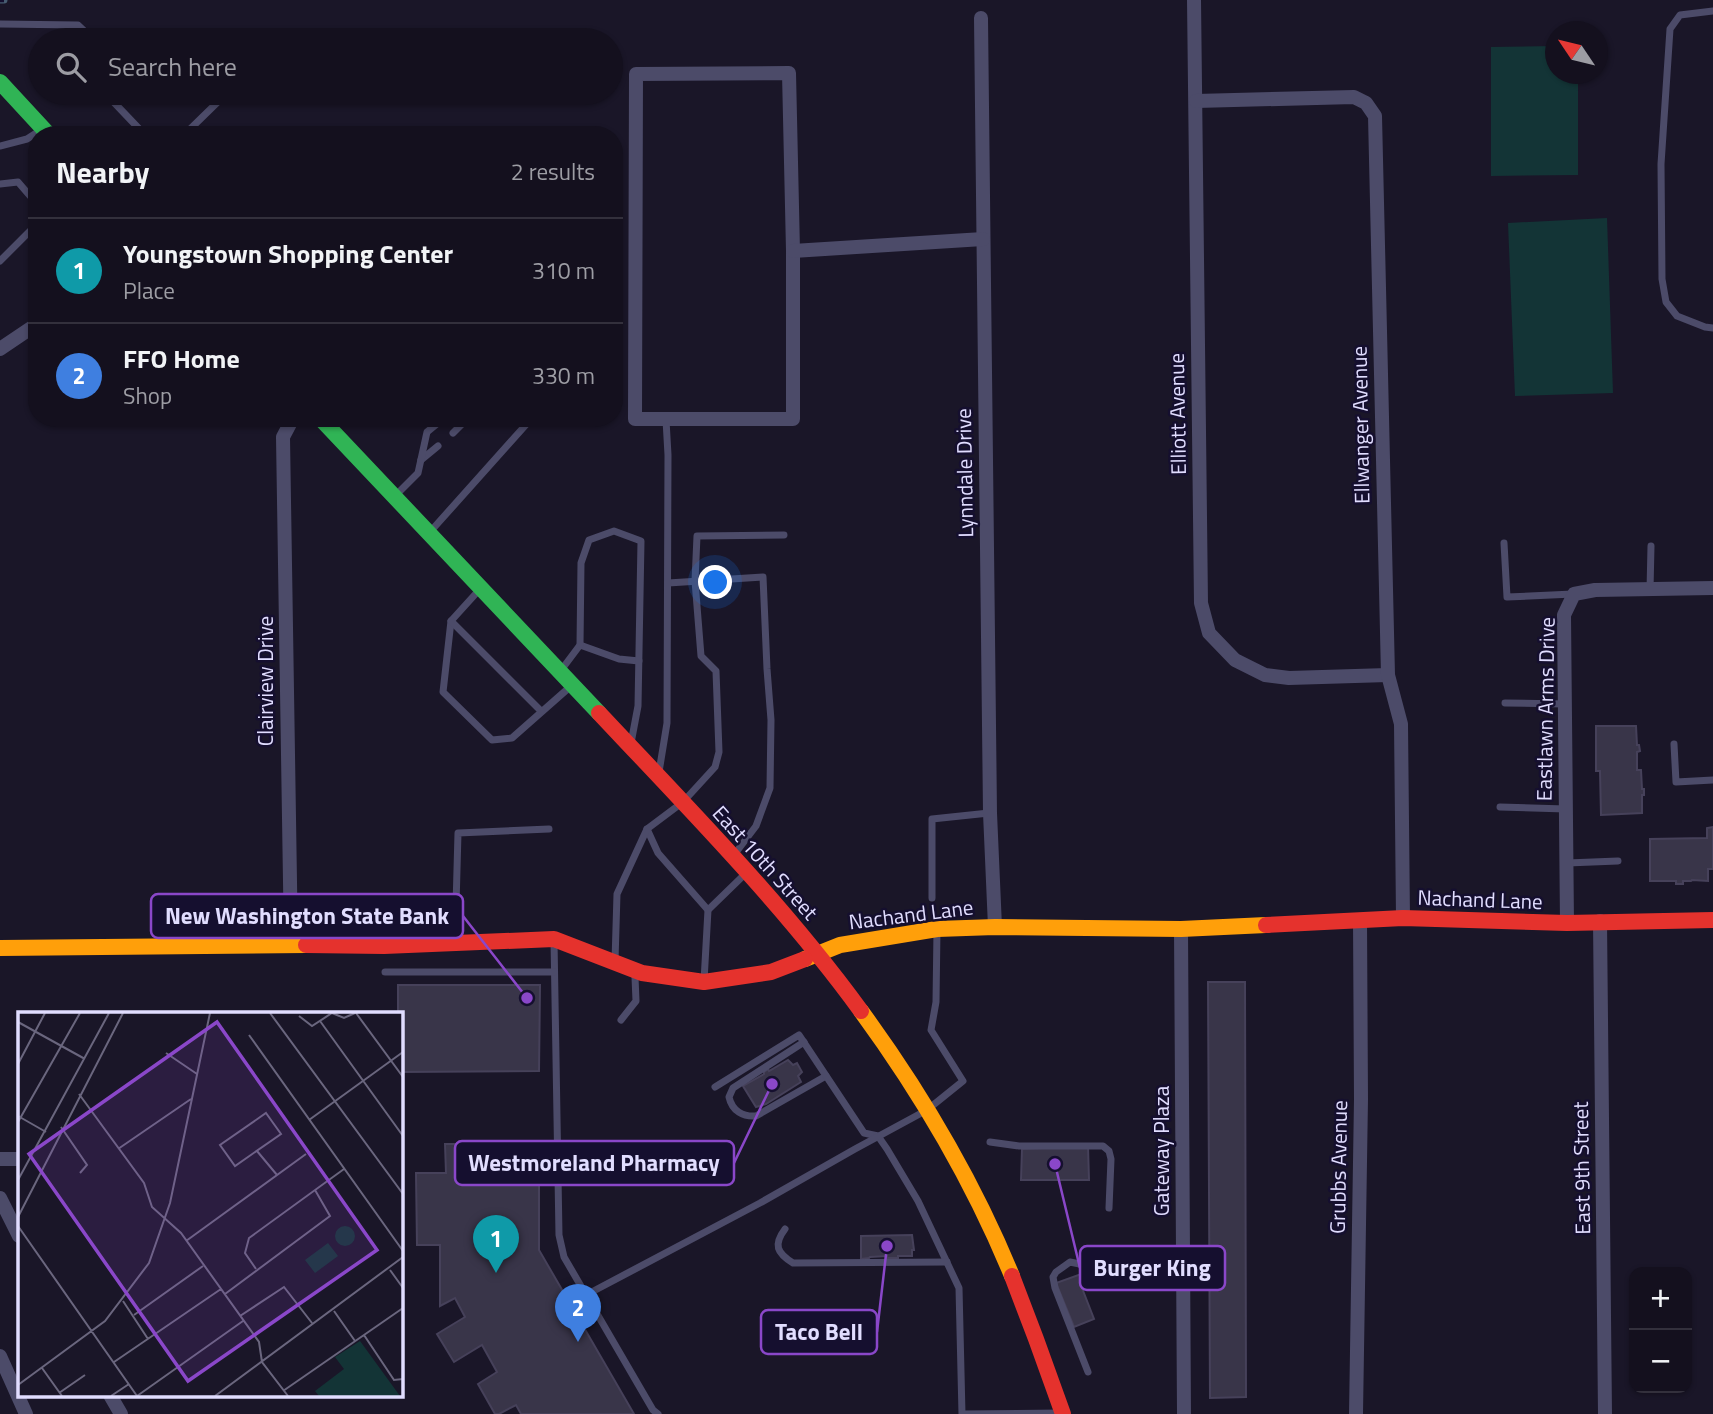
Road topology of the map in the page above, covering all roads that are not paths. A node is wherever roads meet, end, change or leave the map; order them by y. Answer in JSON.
{"nodes":[{"id":1,"x":1194,"y":0,"type":"edge"},
{"id":2,"x":1713,"y":11,"type":"edge"},
{"id":3,"x":981,"y":18,"type":"dead end"},
{"id":4,"x":0,"y":24,"type":"edge"},
{"id":5,"x":81,"y":28,"type":"edge"},
{"id":6,"x":0,"y":82,"type":"edge"},
{"id":7,"x":1196,"y":101,"type":"junction"},
{"id":8,"x":117,"y":105,"type":"edge"},
{"id":9,"x":215,"y":105,"type":"edge"},
{"id":10,"x":41,"y":126,"type":"edge"},
{"id":11,"x":137,"y":126,"type":"edge"},
{"id":12,"x":193,"y":126,"type":"edge"},
{"id":13,"x":28,"y":139,"type":"edge"},
{"id":14,"x":0,"y":146,"type":"edge"},
{"id":15,"x":0,"y":184,"type":"edge"},
{"id":16,"x":28,"y":194,"type":"edge"},
{"id":17,"x":28,"y":233,"type":"edge"},
{"id":18,"x":983,"y":239,"type":"junction"},
{"id":19,"x":793,"y":251,"type":"junction"},
{"id":20,"x":0,"y":261,"type":"edge"},
{"id":21,"x":1713,"y":328,"type":"edge"},
{"id":22,"x":28,"y":330,"type":"edge"},
{"id":23,"x":0,"y":349,"type":"edge"},
{"id":24,"x":666,"y":420,"type":"junction"},
{"id":25,"x":288,"y":427,"type":"edge"},
{"id":26,"x":328,"y":427,"type":"edge"},
{"id":27,"x":433,"y":427,"type":"edge"},
{"id":28,"x":459,"y":427,"type":"edge"},
{"id":29,"x":524,"y":427,"type":"edge"},
{"id":30,"x":453,"y":433,"type":"dead end"},
{"id":31,"x":438,"y":446,"type":"dead end"},
{"id":32,"x":421,"y":461,"type":"junction"},
{"id":33,"x":394,"y":497,"type":"junction"},
{"id":34,"x":429,"y":534,"type":"junction"},
{"id":35,"x":784,"y":535,"type":"dead end"},
{"id":36,"x":1504,"y":543,"type":"dead end"},
{"id":37,"x":1651,"y":546,"type":"dead end"},
{"id":38,"x":695,"y":581,"type":"junction"},
{"id":39,"x":668,"y":583,"type":"junction"},
{"id":40,"x":480,"y":588,"type":"junction"},
{"id":41,"x":1713,"y":588,"type":"edge"},
{"id":42,"x":1650,"y":590,"type":"junction"},
{"id":43,"x":1574,"y":594,"type":"junction"},
{"id":44,"x":451,"y":621,"type":"junction"},
{"id":45,"x":580,"y":645,"type":"junction"},
{"id":46,"x":639,"y":661,"type":"junction"},
{"id":47,"x":560,"y":672,"type":"junction"},
{"id":48,"x":1388,"y":676,"type":"junction"},
{"id":49,"x":572,"y":685,"type":"junction"},
{"id":50,"x":1505,"y":703,"type":"dead end"},
{"id":51,"x":1565,"y":704,"type":"junction"},
{"id":52,"x":541,"y":711,"type":"junction"},
{"id":53,"x":1674,"y":744,"type":"dead end"},
{"id":54,"x":631,"y":748,"type":"junction"},
{"id":55,"x":658,"y":776,"type":"junction"},
{"id":56,"x":1713,"y":780,"type":"edge"},
{"id":57,"x":683,"y":803,"type":"junction"},
{"id":58,"x":1500,"y":807,"type":"dead end"},
{"id":59,"x":1566,"y":809,"type":"junction"},
{"id":60,"x":990,"y":813,"type":"junction"},
{"id":61,"x":550,"y":829,"type":"dead end"},
{"id":62,"x":647,"y":829,"type":"junction"},
{"id":63,"x":733,"y":857,"type":"junction"},
{"id":64,"x":1618,"y":861,"type":"dead end"},
{"id":65,"x":1566,"y":863,"type":"junction"},
{"id":66,"x":747,"y":873,"type":"junction"},
{"id":67,"x":932,"y":898,"type":"dead end"},
{"id":68,"x":708,"y":910,"type":"junction"},
{"id":69,"x":1403,"y":918,"type":"junction"},
{"id":70,"x":1360,"y":920,"type":"junction"},
{"id":71,"x":1713,"y":920,"type":"edge"},
{"id":72,"x":1600,"y":921,"type":"junction"},
{"id":73,"x":1567,"y":923,"type":"junction"},
{"id":74,"x":995,"y":927,"type":"junction"},
{"id":75,"x":937,"y":929,"type":"junction"},
{"id":76,"x":1181,"y":929,"type":"junction"},
{"id":77,"x":554,"y":939,"type":"junction"},
{"id":78,"x":455,"y":943,"type":"junction"},
{"id":79,"x":291,"y":946,"type":"junction"},
{"id":80,"x":0,"y":948,"type":"edge"},
{"id":81,"x":817,"y":954,"type":"junction"},
{"id":82,"x":615,"y":961,"type":"junction"},
{"id":83,"x":385,"y":972,"type":"dead end"},
{"id":84,"x":554,"y":972,"type":"junction"},
{"id":85,"x":642,"y":972,"type":"junction"},
{"id":86,"x":704,"y":982,"type":"junction"},
{"id":87,"x":621,"y":1020,"type":"dead end"},
{"id":88,"x":804,"y":1042,"type":"junction"},
{"id":89,"x":826,"y":1076,"type":"junction"},
{"id":90,"x":715,"y":1087,"type":"dead end"},
{"id":91,"x":927,"y":1110,"type":"junction"},
{"id":92,"x":878,"y":1136,"type":"junction"},
{"id":93,"x":990,"y":1142,"type":"dead end"},
{"id":94,"x":18,"y":1158,"type":"edge"},
{"id":95,"x":0,"y":1159,"type":"edge"},
{"id":96,"x":0,"y":1198,"type":"edge"},
{"id":97,"x":1109,"y":1208,"type":"dead end"},
{"id":98,"x":785,"y":1229,"type":"dead end"},
{"id":99,"x":18,"y":1234,"type":"edge"},
{"id":100,"x":947,"y":1262,"type":"junction"},
{"id":101,"x":1103,"y":1278,"type":"dead end"},
{"id":102,"x":586,"y":1295,"type":"junction"},
{"id":103,"x":0,"y":1356,"type":"edge"},
{"id":104,"x":1087,"y":1372,"type":"dead end"},
{"id":105,"x":111,"y":1396,"type":"edge"},
{"id":106,"x":1062,"y":1413,"type":"edge"},
{"id":107,"x":26,"y":1414,"type":"edge"},
{"id":108,"x":121,"y":1414,"type":"edge"},
{"id":109,"x":657,"y":1414,"type":"edge"},
{"id":110,"x":963,"y":1414,"type":"edge"},
{"id":111,"x":1184,"y":1414,"type":"edge"},
{"id":112,"x":1356,"y":1414,"type":"edge"},
{"id":113,"x":1605,"y":1414,"type":"edge"}],
"edges":[{"from":1,"to":7,"type":"street","name":"Elliott Avenue"},
{"from":2,"to":21,"type":"lane"},
{"from":3,"to":18,"type":"street","name":"Lynndale Drive"},
{"from":4,"to":5,"type":"lane"},
{"from":6,"to":10,"type":"street"},
{"from":7,"to":48,"type":"street","name":"Elliott Avenue"},
{"from":7,"to":48,"type":"street","name":"Ellwanger Avenue"},
{"from":8,"to":11,"type":"lane"},
{"from":9,"to":12,"type":"lane"},
{"from":13,"to":14,"type":"lane"},
{"from":15,"to":16,"type":"lane"},
{"from":17,"to":20,"type":"lane"},
{"from":18,"to":19,"type":"street"},
{"from":18,"to":60,"type":"street","name":"Lynndale Drive"},
{"from":19,"to":24,"type":"street"},
{"from":19,"to":24,"type":"street"},
{"from":22,"to":23,"type":"street"},
{"from":24,"to":39,"type":"lane"},
{"from":25,"to":79,"type":"street","name":"Clairview Drive"},
{"from":26,"to":33,"type":"street","name":"East 10th Street"},
{"from":27,"to":32,"type":"lane"},
{"from":28,"to":30,"type":"lane"},
{"from":29,"to":34,"type":"lane"},
{"from":31,"to":32,"type":"lane"},
{"from":32,"to":33,"type":"lane"},
{"from":33,"to":34,"type":"street","name":"East 10th Street"},
{"from":34,"to":40,"type":"street","name":"East 10th Street"},
{"from":35,"to":38,"type":"lane"},
{"from":36,"to":43,"type":"lane"},
{"from":37,"to":42,"type":"lane"},
{"from":38,"to":39,"type":"lane"},
{"from":38,"to":57,"type":"lane"},
{"from":38,"to":63,"type":"lane"},
{"from":39,"to":55,"type":"lane"},
{"from":40,"to":44,"type":"lane"},
{"from":40,"to":47,"type":"street","name":"East 10th Street"},
{"from":41,"to":42,"type":"street","name":"Eastlawn Arms Drive"},
{"from":42,"to":43,"type":"street","name":"Eastlawn Arms Drive"},
{"from":43,"to":51,"type":"street","name":"Eastlawn Arms Drive"},
{"from":44,"to":52,"type":"lane"},
{"from":44,"to":52,"type":"lane"},
{"from":45,"to":46,"type":"lane"},
{"from":45,"to":46,"type":"lane"},
{"from":45,"to":47,"type":"lane"},
{"from":46,"to":54,"type":"lane"},
{"from":47,"to":49,"type":"street","name":"East 10th Street"},
{"from":48,"to":69,"type":"street","name":"Ellwanger Avenue"},
{"from":49,"to":52,"type":"lane"},
{"from":49,"to":54,"type":"street","name":"East 10th Street"},
{"from":50,"to":51,"type":"lane"},
{"from":51,"to":59,"type":"street","name":"Eastlawn Arms Drive"},
{"from":53,"to":56,"type":"lane"},
{"from":54,"to":55,"type":"street","name":"East 10th Street"},
{"from":55,"to":57,"type":"street","name":"East 10th Street"},
{"from":57,"to":62,"type":"lane"},
{"from":57,"to":63,"type":"street","name":"East 10th Street"},
{"from":58,"to":59,"type":"lane"},
{"from":59,"to":65,"type":"street","name":"Eastlawn Arms Drive"},
{"from":60,"to":67,"type":"lane"},
{"from":60,"to":74,"type":"street","name":"Lynndale Drive"},
{"from":61,"to":78,"type":"lane"},
{"from":62,"to":68,"type":"lane"},
{"from":62,"to":82,"type":"lane"},
{"from":63,"to":66,"type":"street","name":"East 10th Street"},
{"from":64,"to":65,"type":"lane"},
{"from":65,"to":73,"type":"street","name":"Eastlawn Arms Drive"},
{"from":66,"to":68,"type":"lane"},
{"from":66,"to":81,"type":"street","name":"East 10th Street"},
{"from":68,"to":86,"type":"lane"},
{"from":69,"to":70,"type":"street","name":"Nachand Lane"},
{"from":69,"to":73,"type":"street","name":"Nachand Lane"},
{"from":70,"to":76,"type":"street","name":"Nachand Lane"},
{"from":70,"to":112,"type":"street","name":"Grubbs Avenue"},
{"from":71,"to":72,"type":"street","name":"Nachand Lane"},
{"from":72,"to":73,"type":"street","name":"Nachand Lane"},
{"from":72,"to":113,"type":"street","name":"East 9th Street"},
{"from":74,"to":75,"type":"street","name":"Nachand Lane"},
{"from":74,"to":76,"type":"street","name":"Nachand Lane"},
{"from":75,"to":81,"type":"street","name":"Nachand Lane"},
{"from":75,"to":91,"type":"lane"},
{"from":76,"to":111,"type":"street","name":"Gateway Plaza"},
{"from":77,"to":78,"type":"street","name":"Nachand Lane"},
{"from":77,"to":82,"type":"street","name":"Nachand Lane"},
{"from":77,"to":84,"type":"lane"},
{"from":78,"to":79,"type":"street","name":"Nachand Lane"},
{"from":79,"to":80,"type":"street","name":"Nachand Lane"},
{"from":81,"to":86,"type":"street","name":"Nachand Lane"},
{"from":81,"to":91,"type":"street","name":"East 10th Street"},
{"from":82,"to":85,"type":"street","name":"Nachand Lane"},
{"from":83,"to":84,"type":"lane"},
{"from":84,"to":102,"type":"lane"},
{"from":85,"to":86,"type":"street","name":"Nachand Lane"},
{"from":85,"to":87,"type":"lane"},
{"from":88,"to":89,"type":"lane"},
{"from":88,"to":89,"type":"lane"},
{"from":88,"to":90,"type":"lane"},
{"from":89,"to":92,"type":"lane"},
{"from":91,"to":92,"type":"lane"},
{"from":91,"to":106,"type":"street","name":"East 10th Street"},
{"from":92,"to":100,"type":"lane"},
{"from":92,"to":102,"type":"lane"},
{"from":93,"to":97,"type":"lane"},
{"from":94,"to":95,"type":"street"},
{"from":96,"to":99,"type":"street"},
{"from":98,"to":100,"type":"lane"},
{"from":100,"to":110,"type":"lane"},
{"from":101,"to":104,"type":"lane"},
{"from":102,"to":109,"type":"lane"},
{"from":103,"to":107,"type":"street"},
{"from":105,"to":108,"type":"street"},
{"from":106,"to":110,"type":"lane"}]}
